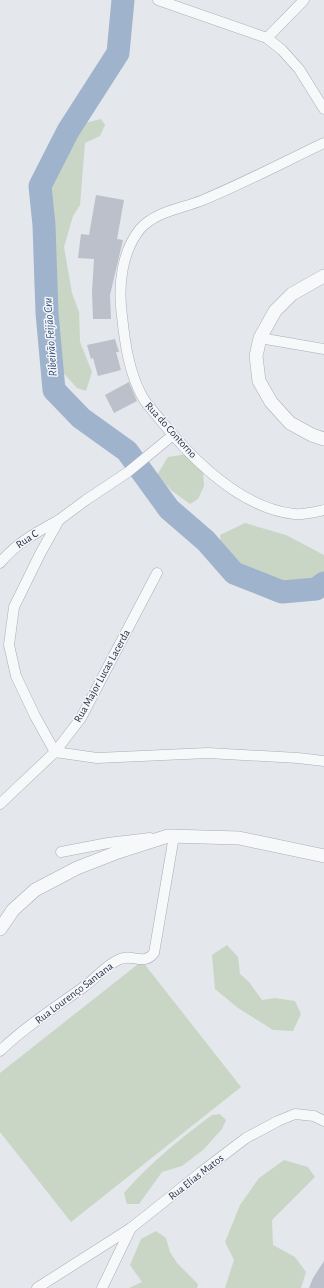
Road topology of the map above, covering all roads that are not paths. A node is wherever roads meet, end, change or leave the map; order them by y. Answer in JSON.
{"nodes":[{"id":1,"x":158,"y":0,"type":"edge"},
{"id":2,"x":304,"y":0,"type":"edge"},
{"id":3,"x":186,"y":4,"type":"edge"},
{"id":4,"x":267,"y":38,"type":"junction"},
{"id":5,"x":324,"y":109,"type":"edge"},
{"id":6,"x":324,"y":143,"type":"edge"},
{"id":7,"x":324,"y":276,"type":"edge"},
{"id":8,"x":260,"y":338,"type":"junction"},
{"id":9,"x":324,"y":349,"type":"edge"},
{"id":10,"x":173,"y":435,"type":"junction"},
{"id":11,"x":324,"y":439,"type":"edge"},
{"id":12,"x":324,"y":510,"type":"edge"},
{"id":13,"x":59,"y":520,"type":"junction"},
{"id":14,"x":0,"y":563,"type":"edge"},
{"id":15,"x":157,"y":573,"type":"dead end"},
{"id":16,"x":55,"y":752,"type":"junction"},
{"id":17,"x":324,"y":761,"type":"edge"},
{"id":18,"x":0,"y":804,"type":"edge"},
{"id":19,"x":171,"y":836,"type":"junction"},
{"id":20,"x":61,"y":852,"type":"dead end"},
{"id":21,"x":324,"y":856,"type":"edge"},
{"id":22,"x":0,"y":929,"type":"edge"},
{"id":23,"x":0,"y":1051,"type":"edge"},
{"id":24,"x":324,"y":1121,"type":"edge"},
{"id":25,"x":131,"y":1228,"type":"junction"},
{"id":26,"x":37,"y":1288,"type":"edge"},
{"id":27,"x":102,"y":1288,"type":"edge"}],
"edges":[{"from":1,"to":3,"type":"street"},
{"from":2,"to":4,"type":"street"},
{"from":3,"to":4,"type":"street"},
{"from":4,"to":5,"type":"street"},
{"from":6,"to":10,"type":"street","name":"Rua do Contorno"},
{"from":7,"to":8,"type":"street"},
{"from":8,"to":9,"type":"street"},
{"from":8,"to":11,"type":"street"},
{"from":10,"to":12,"type":"street","name":"Rua do Contorno"},
{"from":10,"to":13,"type":"street","name":"Rua C"},
{"from":13,"to":14,"type":"street","name":"Rua C"},
{"from":13,"to":16,"type":"street"},
{"from":15,"to":16,"type":"street","name":"Rua Major Lucas Lacerda"},
{"from":16,"to":17,"type":"street"},
{"from":16,"to":18,"type":"street","name":"Rua Major Lucas Lacerda"},
{"from":19,"to":20,"type":"street"},
{"from":19,"to":21,"type":"street"},
{"from":19,"to":22,"type":"street"},
{"from":19,"to":23,"type":"street","name":"Rua Lourenço Santana"},
{"from":24,"to":25,"type":"street","name":"Rua Elias Matos"},
{"from":25,"to":26,"type":"street"},
{"from":25,"to":27,"type":"street","name":"Rua Elias Matos"}]}
